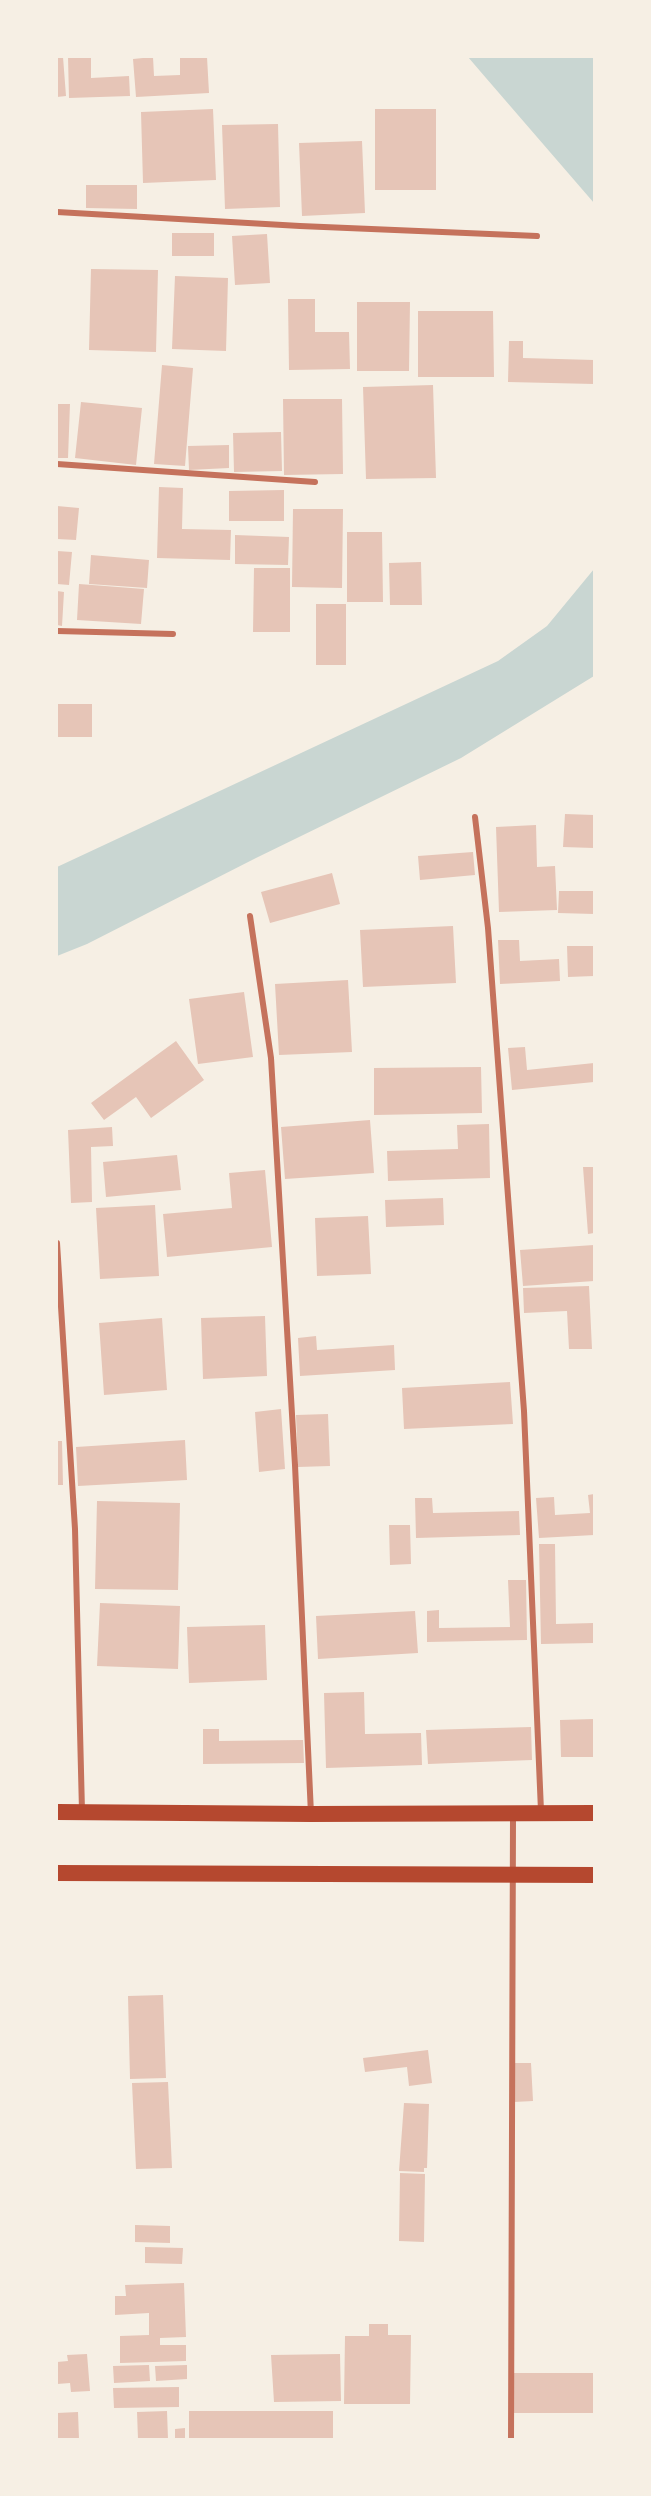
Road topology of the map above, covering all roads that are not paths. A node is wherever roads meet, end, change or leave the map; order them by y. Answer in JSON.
{"nodes":[{"id":1,"x":57,"y":212,"type":"edge"},
{"id":2,"x":537,"y":236,"type":"dead end"},
{"id":3,"x":57,"y":464,"type":"edge"},
{"id":4,"x":315,"y":482,"type":"dead end"},
{"id":5,"x":57,"y":632,"type":"edge"},
{"id":6,"x":173,"y":633,"type":"dead end"},
{"id":7,"x":475,"y":818,"type":"dead end"},
{"id":8,"x":250,"y":916,"type":"dead end"},
{"id":9,"x":57,"y":1243,"type":"edge"},
{"id":10,"x":57,"y":1812,"type":"edge"},
{"id":11,"x":82,"y":1812,"type":"junction"},
{"id":12,"x":541,"y":1812,"type":"junction"},
{"id":13,"x":513,"y":1813,"type":"junction"},
{"id":14,"x":594,"y":1813,"type":"edge"},
{"id":15,"x":311,"y":1814,"type":"junction"},
{"id":16,"x":57,"y":1873,"type":"edge"},
{"id":17,"x":513,"y":1875,"type":"junction"},
{"id":18,"x":594,"y":1875,"type":"edge"},
{"id":19,"x":511,"y":2439,"type":"edge"}],
"edges":[{"from":1,"to":2,"type":"street"},
{"from":3,"to":4,"type":"street"},
{"from":5,"to":6,"type":"street"},
{"from":7,"to":12,"type":"street"},
{"from":8,"to":15,"type":"street"},
{"from":9,"to":11,"type":"street"},
{"from":10,"to":11,"type":"highway"},
{"from":11,"to":15,"type":"highway"},
{"from":12,"to":13,"type":"highway"},
{"from":12,"to":14,"type":"highway"},
{"from":13,"to":15,"type":"highway"},
{"from":13,"to":17,"type":"street"},
{"from":16,"to":17,"type":"highway"},
{"from":17,"to":18,"type":"highway"},
{"from":17,"to":19,"type":"street"}]}
